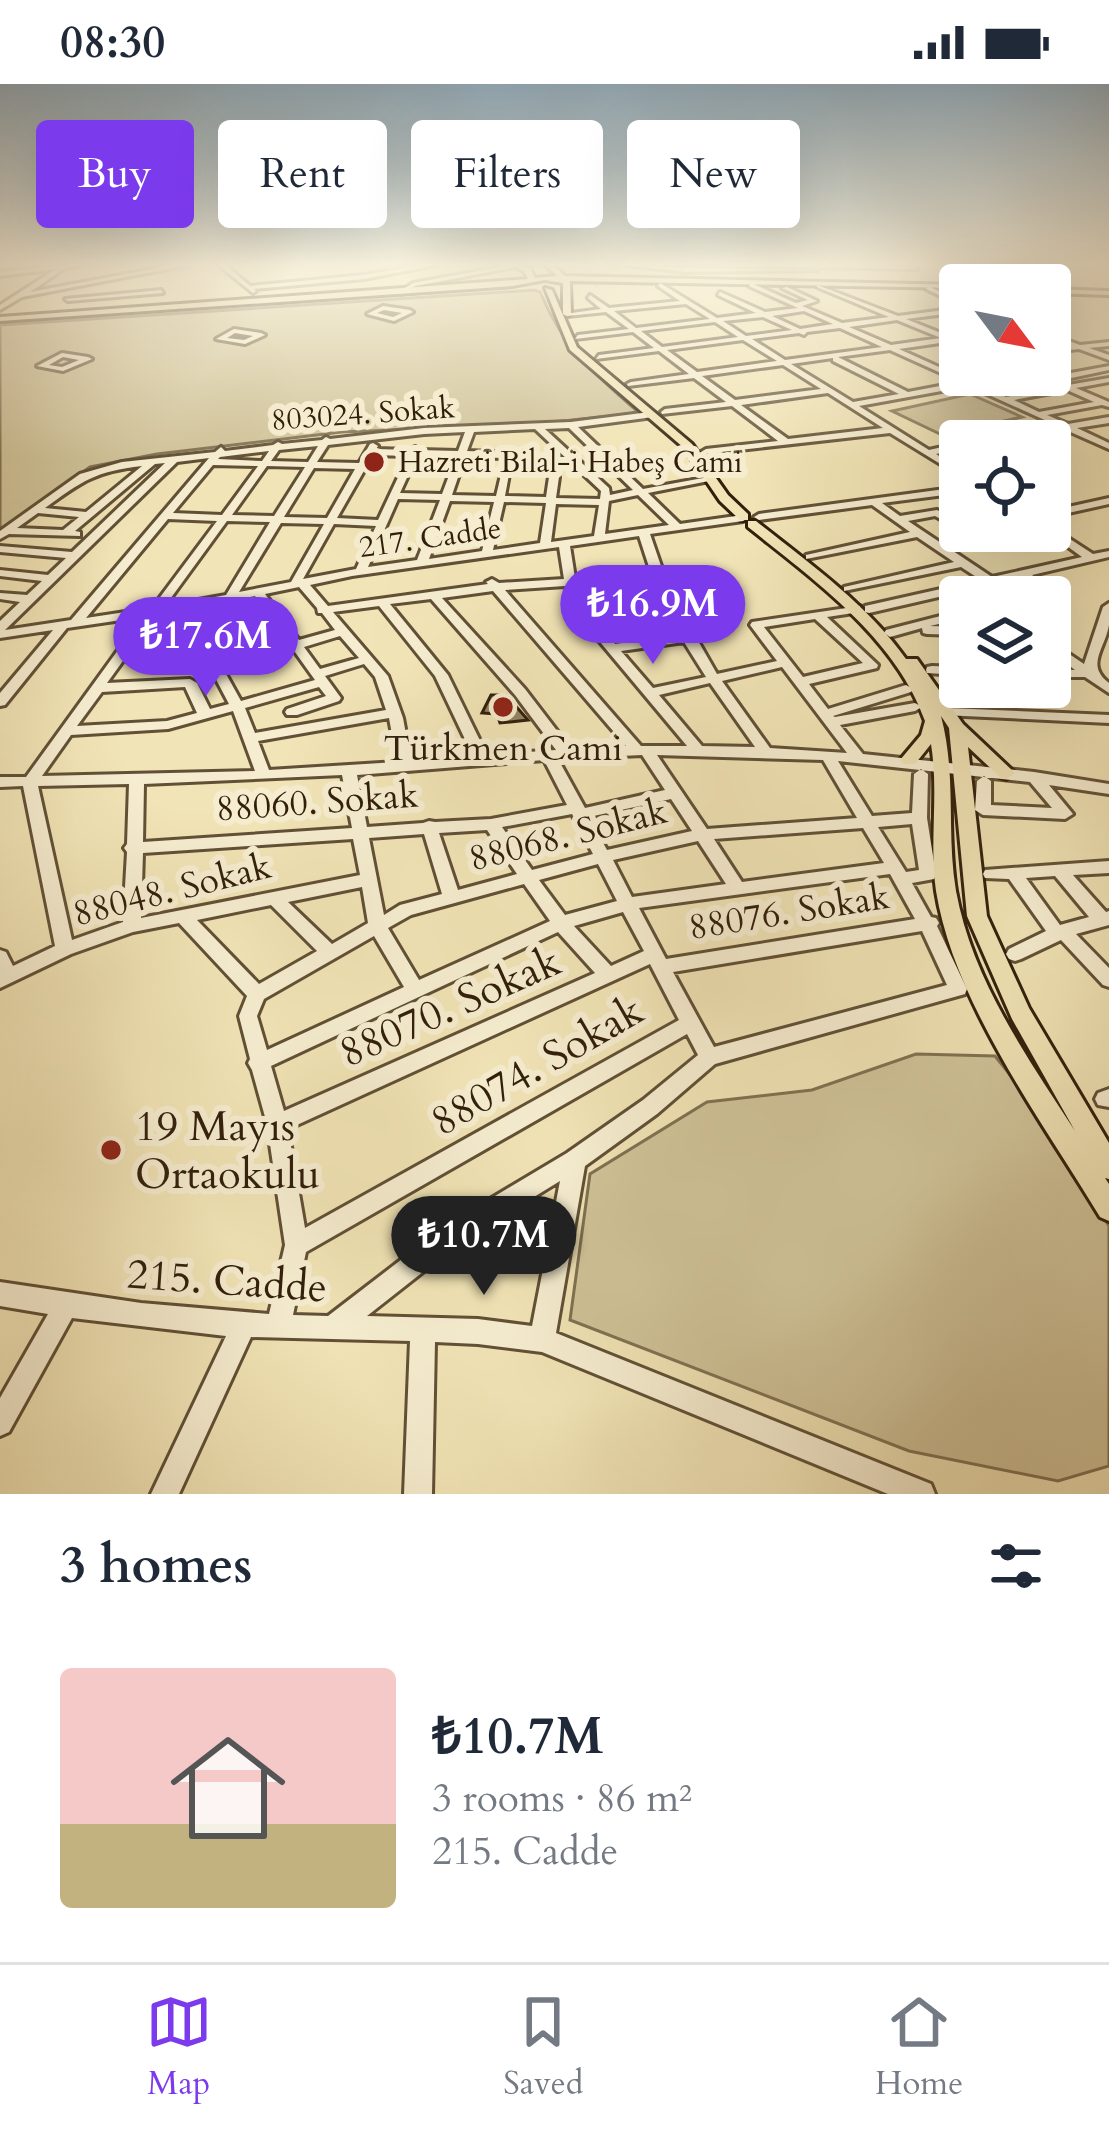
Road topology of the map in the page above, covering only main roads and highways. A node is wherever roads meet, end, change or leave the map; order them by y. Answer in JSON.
{"nodes":[{"id":1,"x":567,"y":329,"type":"edge"},
{"id":2,"x":571,"y":329,"type":"edge"},
{"id":3,"x":753,"y":520,"type":"junction"},
{"id":4,"x":857,"y":602,"type":"junction"},
{"id":5,"x":939,"y":716,"type":"junction"},
{"id":6,"x":951,"y":766,"type":"junction"},
{"id":7,"x":915,"y":767,"type":"road end"},
{"id":8,"x":1006,"y":772,"type":"road end"},
{"id":9,"x":1109,"y":1167,"type":"edge"},
{"id":10,"x":1109,"y":1208,"type":"edge"}],
"edges":[{"from":1,"to":3,"type":"main road"},
{"from":2,"to":3,"type":"main road"},
{"from":3,"to":4,"type":"main road"},
{"from":3,"to":4,"type":"main road"},
{"from":4,"to":5,"type":"main road"},
{"from":4,"to":5,"type":"main road"},
{"from":5,"to":6,"type":"main road"},
{"from":5,"to":7,"type":"main road"},
{"from":5,"to":8,"type":"main road"},
{"from":6,"to":9,"type":"main road"},
{"from":6,"to":10,"type":"main road"}]}
